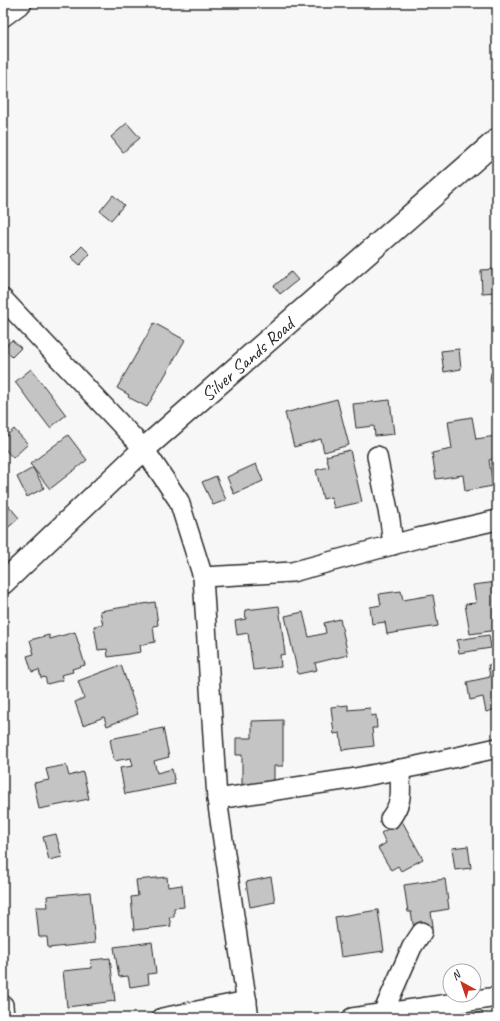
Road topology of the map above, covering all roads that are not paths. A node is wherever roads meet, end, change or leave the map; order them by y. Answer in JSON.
{"nodes":[{"id":1,"x":22,"y":3,"type":"edge"},
{"id":2,"x":3,"y":17,"type":"edge"},
{"id":3,"x":497,"y":140,"type":"edge"},
{"id":4,"x":3,"y":299,"type":"edge"},
{"id":5,"x":144,"y":449,"type":"junction"},
{"id":6,"x":377,"y":456,"type":"dead end"},
{"id":7,"x":497,"y":520,"type":"edge"},
{"id":8,"x":393,"y":545,"type":"junction"},
{"id":9,"x":203,"y":577,"type":"junction"},
{"id":10,"x":3,"y":583,"type":"edge"},
{"id":11,"x":497,"y":748,"type":"edge"},
{"id":12,"x":400,"y":770,"type":"junction"},
{"id":13,"x":217,"y":799,"type":"junction"},
{"id":14,"x":390,"y":819,"type":"dead end"},
{"id":15,"x":422,"y":932,"type":"dead end"},
{"id":16,"x":497,"y":997,"type":"edge"},
{"id":17,"x":3,"y":1005,"type":"edge"},
{"id":18,"x":248,"y":1010,"type":"edge"},
{"id":19,"x":383,"y":1013,"type":"junction"},
{"id":20,"x":4,"y":1018,"type":"edge"},
{"id":21,"x":162,"y":1018,"type":"edge"},
{"id":22,"x":352,"y":1018,"type":"edge"}],
"edges":[{"from":1,"to":2,"type":"street"},
{"from":3,"to":5,"type":"street","name":"Silver Sands Road"},
{"from":4,"to":5,"type":"street"},
{"from":5,"to":9,"type":"street"},
{"from":5,"to":10,"type":"street","name":"Silver Sands Road"},
{"from":6,"to":8,"type":"street"},
{"from":7,"to":8,"type":"street"},
{"from":8,"to":9,"type":"street"},
{"from":9,"to":13,"type":"street"},
{"from":11,"to":12,"type":"street"},
{"from":12,"to":13,"type":"street"},
{"from":12,"to":14,"type":"street"},
{"from":13,"to":18,"type":"street"},
{"from":15,"to":19,"type":"street"},
{"from":16,"to":19,"type":"street"},
{"from":17,"to":20,"type":"street"},
{"from":18,"to":21,"type":"street"},
{"from":19,"to":22,"type":"street"}]}
